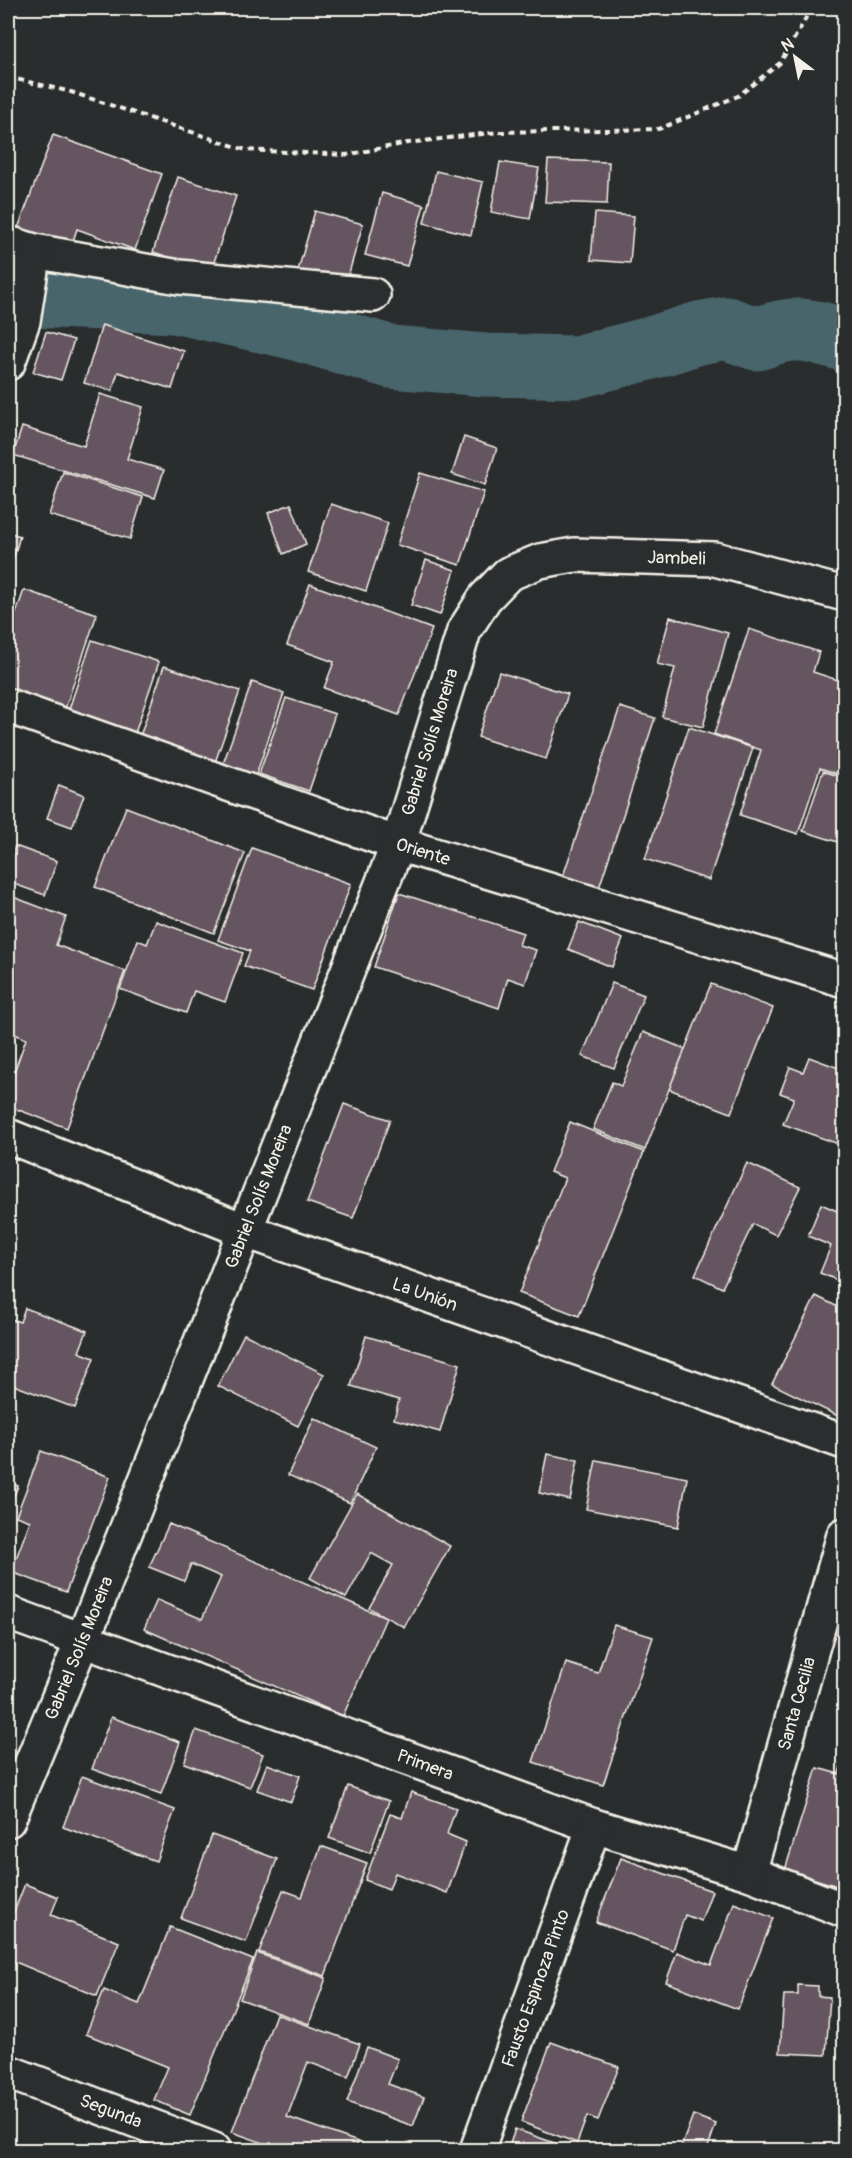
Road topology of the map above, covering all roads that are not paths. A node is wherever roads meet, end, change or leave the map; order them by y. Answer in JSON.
{"nodes":[{"id":1,"x":24,"y":257,"type":"edge"},
{"id":2,"x":374,"y":295,"type":"dead end"},
{"id":3,"x":8,"y":363,"type":"edge"},
{"id":4,"x":508,"y":574,"type":"joint"},
{"id":5,"x":844,"y":594,"type":"edge"},
{"id":6,"x":8,"y":706,"type":"edge"},
{"id":7,"x":398,"y":844,"type":"junction"},
{"id":8,"x":844,"y":980,"type":"edge"},
{"id":9,"x":8,"y":1136,"type":"edge"},
{"id":10,"x":246,"y":1231,"type":"junction"},
{"id":11,"x":844,"y":1442,"type":"edge"},
{"id":12,"x":844,"y":1535,"type":"edge"},
{"id":13,"x":8,"y":1613,"type":"edge"},
{"id":14,"x":83,"y":1639,"type":"junction"},
{"id":15,"x":8,"y":1820,"type":"edge"},
{"id":16,"x":594,"y":1826,"type":"junction"},
{"id":17,"x":749,"y":1873,"type":"junction"},
{"id":18,"x":844,"y":1910,"type":"edge"},
{"id":19,"x":8,"y":2072,"type":"edge"},
{"id":20,"x":214,"y":2151,"type":"edge"},
{"id":21,"x":477,"y":2151,"type":"edge"}],
"edges":[{"from":1,"to":2,"type":"street"},
{"from":1,"to":3,"type":"street"},
{"from":4,"to":5,"type":"street","name":"Jambeli"},
{"from":4,"to":7,"type":"street","name":"Gabriel Solís Moreira"},
{"from":6,"to":7,"type":"street","name":"Oriente"},
{"from":7,"to":8,"type":"street","name":"Oriente"},
{"from":7,"to":10,"type":"street","name":"Gabriel Solís Moreira"},
{"from":9,"to":10,"type":"street","name":"La Unión"},
{"from":10,"to":11,"type":"street","name":"La Unión"},
{"from":10,"to":14,"type":"street","name":"Gabriel Solís Moreira"},
{"from":12,"to":17,"type":"street","name":"Santa Cecilia"},
{"from":13,"to":14,"type":"street","name":"Primera"},
{"from":14,"to":15,"type":"street","name":"Gabriel Solís Moreira"},
{"from":14,"to":16,"type":"street","name":"Primera"},
{"from":16,"to":17,"type":"street","name":"Primera"},
{"from":16,"to":21,"type":"street","name":"Fausto Espinoza Pinto"},
{"from":17,"to":18,"type":"street","name":"Primera"},
{"from":19,"to":20,"type":"street","name":"Segunda"}]}
